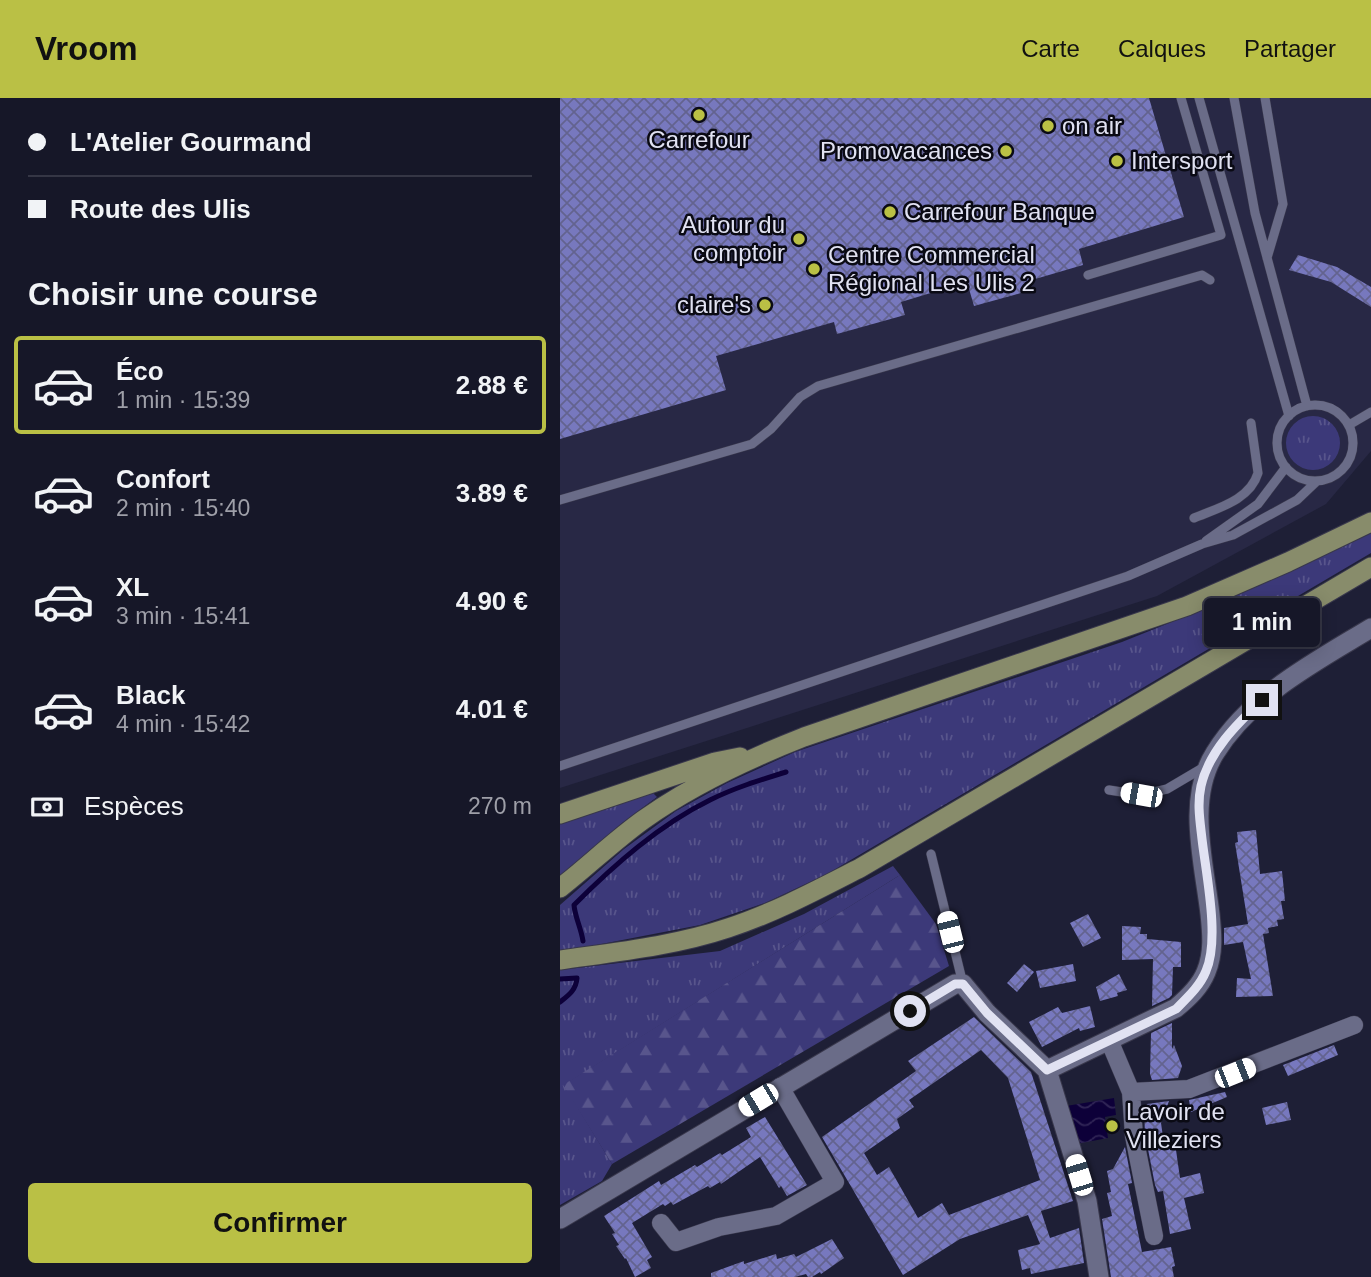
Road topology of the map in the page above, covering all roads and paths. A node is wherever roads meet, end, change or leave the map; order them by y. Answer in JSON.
{"nodes":[{"id":1,"x":1181,"y":98,"type":"edge"},
{"id":2,"x":1199,"y":98,"type":"edge"},
{"id":3,"x":1234,"y":98,"type":"edge"},
{"id":4,"x":1265,"y":98,"type":"edge"},
{"id":5,"x":1266,"y":260,"type":"junction"},
{"id":6,"x":1088,"y":275,"type":"dead end"},
{"id":7,"x":1210,"y":280,"type":"dead end"},
{"id":8,"x":1307,"y":406,"type":"junction"},
{"id":9,"x":1371,"y":412,"type":"edge"},
{"id":10,"x":1289,"y":416,"type":"junction"},
{"id":11,"x":1251,"y":423,"type":"dead end"},
{"id":12,"x":1349,"y":425,"type":"junction"},
{"id":13,"x":1286,"y":467,"type":"junction"},
{"id":14,"x":1317,"y":481,"type":"junction"},
{"id":15,"x":560,"y":500,"type":"edge"},
{"id":16,"x":1194,"y":518,"type":"dead end"},
{"id":17,"x":1371,"y":522,"type":"edge"},
{"id":18,"x":1202,"y":544,"type":"junction"},
{"id":19,"x":1371,"y":567,"type":"edge"},
{"id":20,"x":1371,"y":628,"type":"edge"},
{"id":21,"x":765,"y":752,"type":"junction"},
{"id":22,"x":1210,"y":763,"type":"junction"},
{"id":23,"x":560,"y":766,"type":"edge"},
{"id":24,"x":1109,"y":790,"type":"dead end"},
{"id":25,"x":560,"y":814,"type":"edge"},
{"id":26,"x":932,"y":854,"type":"dead end"},
{"id":27,"x":560,"y":888,"type":"edge"},
{"id":28,"x":560,"y":960,"type":"edge"},
{"id":29,"x":963,"y":984,"type":"junction"},
{"id":30,"x":1354,"y":1026,"type":"dead end"},
{"id":31,"x":1109,"y":1040,"type":"junction"},
{"id":32,"x":1047,"y":1070,"type":"junction"},
{"id":33,"x":779,"y":1087,"type":"junction"},
{"id":34,"x":1131,"y":1092,"type":"junction"},
{"id":35,"x":560,"y":1219,"type":"edge"},
{"id":36,"x":661,"y":1223,"type":"dead end"},
{"id":37,"x":1154,"y":1236,"type":"dead end"},
{"id":38,"x":1100,"y":1277,"type":"edge"}],
"edges":[{"from":1,"to":6,"type":"lane"},
{"from":2,"to":10,"type":"lane"},
{"from":3,"to":5,"type":"lane"},
{"from":4,"to":5,"type":"lane"},
{"from":5,"to":8,"type":"lane"},
{"from":7,"to":15,"type":"lane"},
{"from":8,"to":10,"type":"lane"},
{"from":8,"to":12,"type":"lane"},
{"from":9,"to":12,"type":"lane"},
{"from":10,"to":13,"type":"lane"},
{"from":11,"to":16,"type":"lane"},
{"from":12,"to":14,"type":"lane"},
{"from":13,"to":14,"type":"lane"},
{"from":13,"to":18,"type":"lane"},
{"from":14,"to":18,"type":"lane"},
{"from":17,"to":21,"type":"main road"},
{"from":18,"to":23,"type":"lane"},
{"from":19,"to":28,"type":"main road"},
{"from":20,"to":22,"type":"street"},
{"from":21,"to":25,"type":"main road"},
{"from":21,"to":27,"type":"main road"},
{"from":22,"to":24,"type":"lane"},
{"from":22,"to":31,"type":"street"},
{"from":26,"to":29,"type":"lane"},
{"from":29,"to":32,"type":"street"},
{"from":29,"to":33,"type":"street"},
{"from":30,"to":34,"type":"street"},
{"from":31,"to":32,"type":"street"},
{"from":31,"to":34,"type":"street"},
{"from":32,"to":38,"type":"street"},
{"from":33,"to":35,"type":"street"},
{"from":33,"to":36,"type":"street"},
{"from":34,"to":37,"type":"street"}]}
